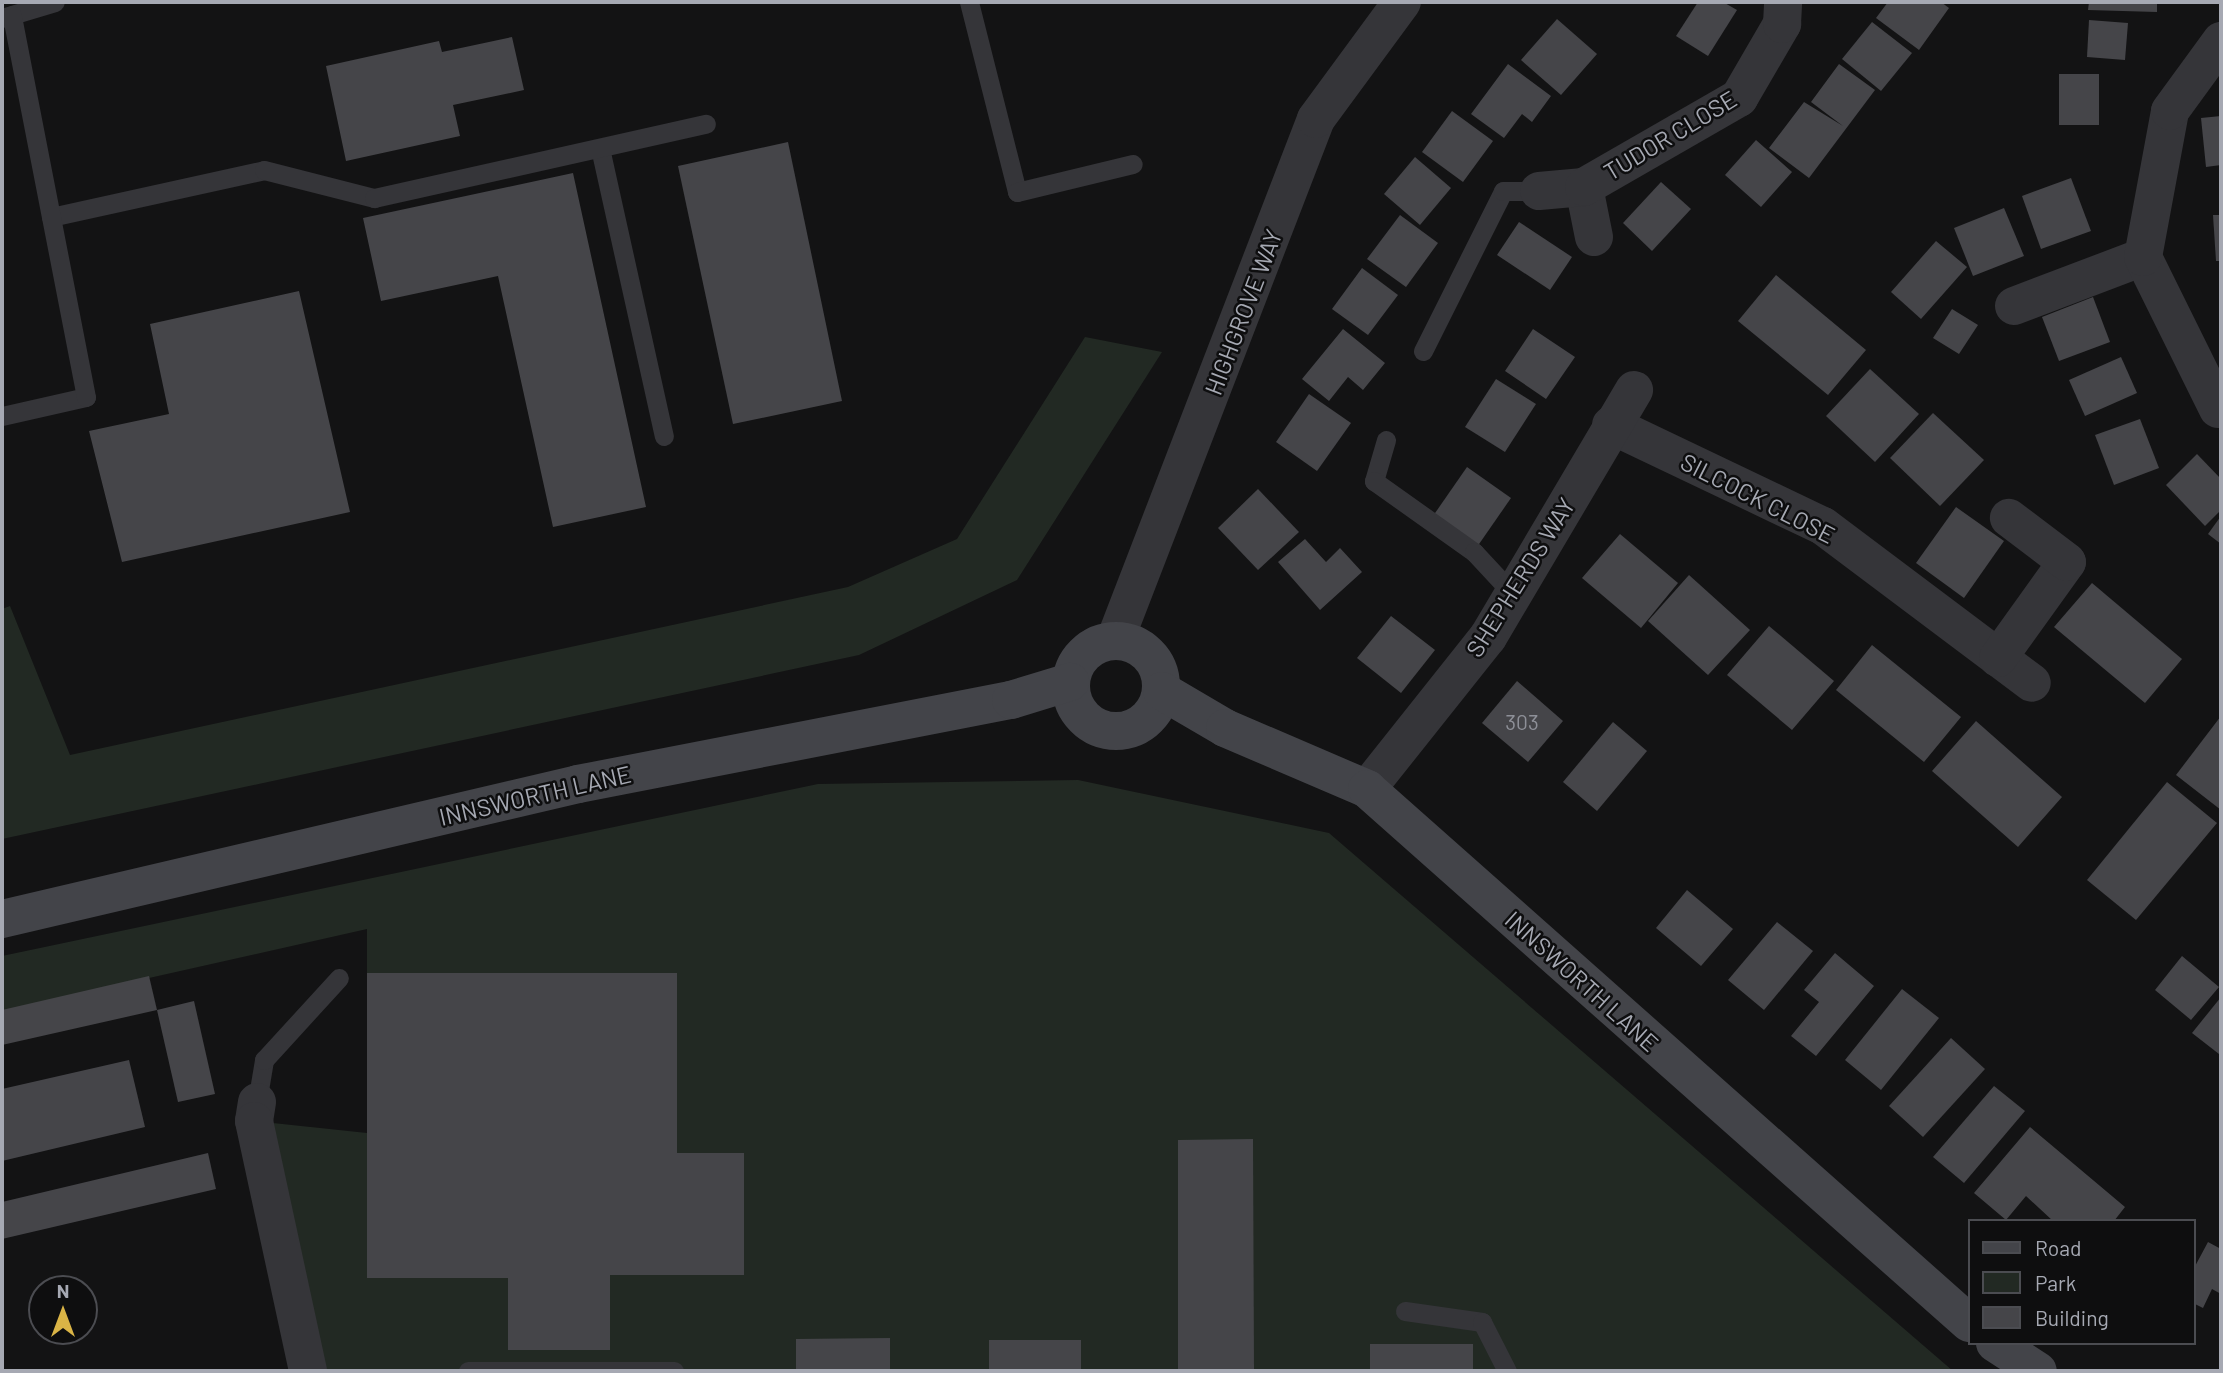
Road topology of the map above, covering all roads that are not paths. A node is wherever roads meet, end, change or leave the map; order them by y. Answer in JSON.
{"nodes":[{"id":1,"x":55,"y":2,"type":"edge"},
{"id":2,"x":970,"y":2,"type":"edge"},
{"id":3,"x":1402,"y":2,"type":"edge"},
{"id":4,"x":1790,"y":9,"type":"edge"},
{"id":5,"x":7,"y":17,"type":"edge"},
{"id":6,"x":2221,"y":41,"type":"edge"},
{"id":7,"x":706,"y":124,"type":"dead end"},
{"id":8,"x":600,"y":148,"type":"junction"},
{"id":9,"x":1133,"y":164,"type":"dead end"},
{"id":10,"x":1584,"y":187,"type":"junction"},
{"id":11,"x":1539,"y":191,"type":"joint"},
{"id":12,"x":51,"y":217,"type":"junction"},
{"id":13,"x":1594,"y":237,"type":"dead end"},
{"id":14,"x":2143,"y":257,"type":"junction"},
{"id":15,"x":2014,"y":306,"type":"dead end"},
{"id":16,"x":1423,"y":351,"type":"dead end"},
{"id":17,"x":2207,"y":352,"type":"edge"},
{"id":18,"x":1634,"y":390,"type":"dead end"},
{"id":19,"x":2218,"y":409,"type":"dead end"},
{"id":20,"x":2,"y":416,"type":"edge"},
{"id":21,"x":1611,"y":425,"type":"junction"},
{"id":22,"x":664,"y":436,"type":"dead end"},
{"id":23,"x":1386,"y":440,"type":"dead end"},
{"id":24,"x":2009,"y":518,"type":"dead end"},
{"id":25,"x":1513,"y":594,"type":"junction"},
{"id":26,"x":1115,"y":640,"type":"junction"},
{"id":27,"x":1998,"y":658,"type":"junction"},
{"id":28,"x":1070,"y":682,"type":"junction"},
{"id":29,"x":2032,"y":683,"type":"dead end"},
{"id":30,"x":1161,"y":691,"type":"junction"},
{"id":31,"x":1367,"y":789,"type":"junction"},
{"id":32,"x":2,"y":919,"type":"edge"},
{"id":33,"x":339,"y":978,"type":"dead end"},
{"id":34,"x":257,"y":1102,"type":"joint"},
{"id":35,"x":1405,"y":1311,"type":"dead end"},
{"id":36,"x":1968,"y":1322,"type":"edge"},
{"id":37,"x":1998,"y":1345,"type":"edge"},
{"id":38,"x":308,"y":1371,"type":"edge"},
{"id":39,"x":468,"y":1371,"type":"edge"},
{"id":40,"x":674,"y":1371,"type":"edge"},
{"id":41,"x":1507,"y":1371,"type":"edge"},
{"id":42,"x":2038,"y":1371,"type":"edge"}],
"edges":[{"from":1,"to":5,"type":"lane"},
{"from":2,"to":9,"type":"lane"},
{"from":3,"to":26,"type":"street","name":"HIGHGROVE WAY"},
{"from":4,"to":10,"type":"street","name":"TUDOR CLOSE"},
{"from":5,"to":12,"type":"lane"},
{"from":6,"to":14,"type":"street"},
{"from":7,"to":8,"type":"lane"},
{"from":8,"to":12,"type":"lane"},
{"from":8,"to":22,"type":"lane"},
{"from":10,"to":11,"type":"street","name":"TUDOR CLOSE"},
{"from":10,"to":13,"type":"street","name":"TUDOR CLOSE"},
{"from":11,"to":16,"type":"lane"},
{"from":12,"to":20,"type":"lane"},
{"from":14,"to":15,"type":"street"},
{"from":14,"to":17,"type":"street"},
{"from":17,"to":19,"type":"street"},
{"from":18,"to":21,"type":"street","name":"SHEPHERDS WAY"},
{"from":21,"to":25,"type":"street","name":"SHEPHERDS WAY"},
{"from":21,"to":27,"type":"street","name":"SILCOCK CLOSE"},
{"from":23,"to":25,"type":"lane"},
{"from":24,"to":27,"type":"street"},
{"from":25,"to":31,"type":"street","name":"SHEPHERDS WAY"},
{"from":26,"to":28,"type":"street"},
{"from":26,"to":30,"type":"street"},
{"from":27,"to":29,"type":"street","name":"SILCOCK CLOSE"},
{"from":28,"to":30,"type":"street"},
{"from":28,"to":32,"type":"street","name":"INNSWORTH LANE"},
{"from":30,"to":31,"type":"street","name":"INNSWORTH LANE"},
{"from":31,"to":36,"type":"street","name":"INNSWORTH LANE"},
{"from":33,"to":34,"type":"lane"},
{"from":34,"to":38,"type":"street"},
{"from":35,"to":41,"type":"lane"},
{"from":37,"to":42,"type":"street"},
{"from":39,"to":40,"type":"lane"}]}
